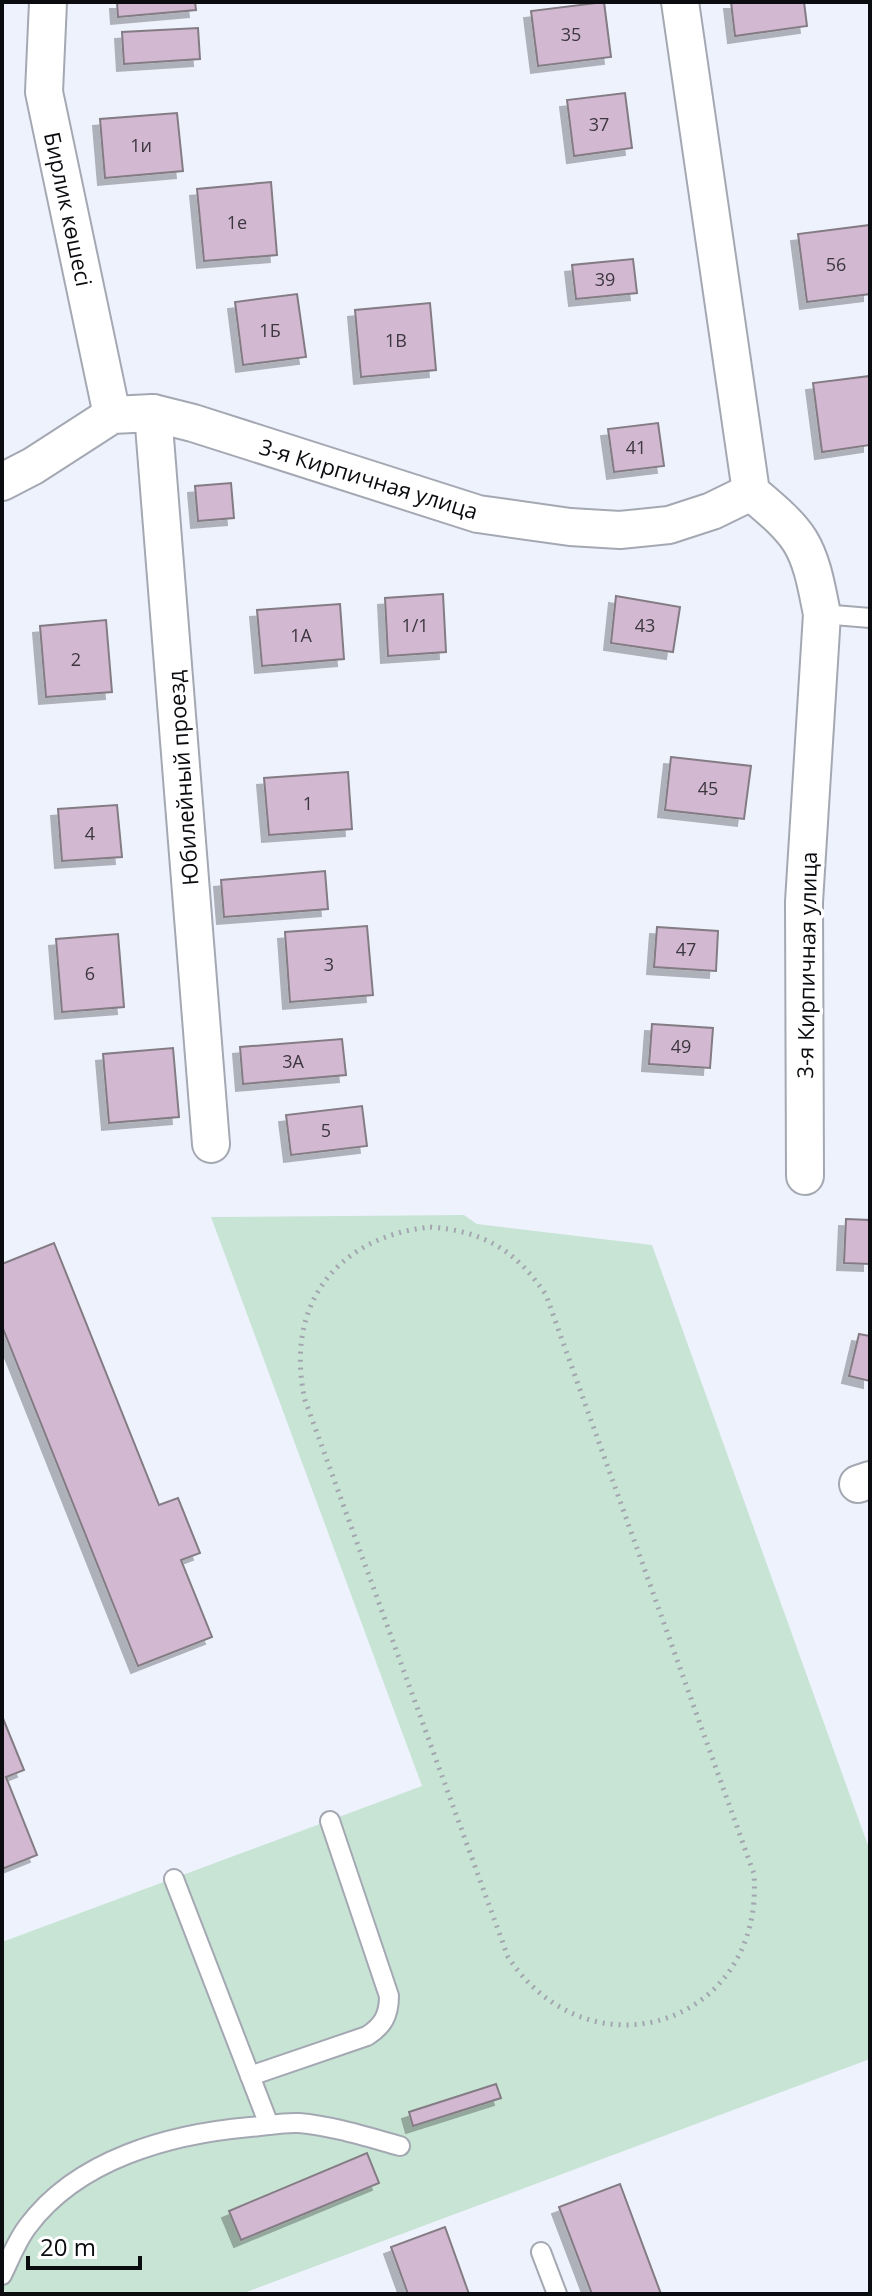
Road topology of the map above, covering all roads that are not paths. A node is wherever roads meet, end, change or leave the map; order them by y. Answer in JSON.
{"nodes":[{"id":1,"x":48,"y":2,"type":"edge"},
{"id":2,"x":680,"y":2,"type":"edge"},
{"id":3,"x":153,"y":413,"type":"junction"},
{"id":4,"x":112,"y":415,"type":"junction"},
{"id":5,"x":2,"y":482,"type":"edge"},
{"id":6,"x":751,"y":492,"type":"junction"},
{"id":7,"x":822,"y":614,"type":"junction"},
{"id":8,"x":870,"y":618,"type":"edge"},
{"id":9,"x":211,"y":1144,"type":"dead end"},
{"id":10,"x":805,"y":1176,"type":"dead end"},
{"id":11,"x":330,"y":1821,"type":"dead end"},
{"id":12,"x":174,"y":1879,"type":"dead end"},
{"id":13,"x":250,"y":2076,"type":"junction"},
{"id":14,"x":269,"y":2125,"type":"junction"},
{"id":15,"x":400,"y":2146,"type":"dead end"},
{"id":16,"x":541,"y":2252,"type":"dead end"},
{"id":17,"x":2,"y":2275,"type":"edge"},
{"id":18,"x":557,"y":2294,"type":"edge"}],
"edges":[{"from":1,"to":4,"type":"street","name":"Бирлик көшесі"},
{"from":2,"to":6,"type":"street"},
{"from":3,"to":4,"type":"street","name":"3-я Кирпичная улица"},
{"from":3,"to":6,"type":"street","name":"3-я Кирпичная улица"},
{"from":3,"to":9,"type":"street","name":"Юбилейный проезд"},
{"from":4,"to":5,"type":"street"},
{"from":6,"to":7,"type":"street","name":"3-я Кирпичная улица"},
{"from":7,"to":8,"type":"lane"},
{"from":7,"to":10,"type":"street","name":"3-я Кирпичная улица"},
{"from":11,"to":13,"type":"lane"},
{"from":12,"to":13,"type":"lane"},
{"from":13,"to":14,"type":"lane"},
{"from":14,"to":15,"type":"lane"},
{"from":14,"to":17,"type":"lane"},
{"from":16,"to":18,"type":"lane"}]}
